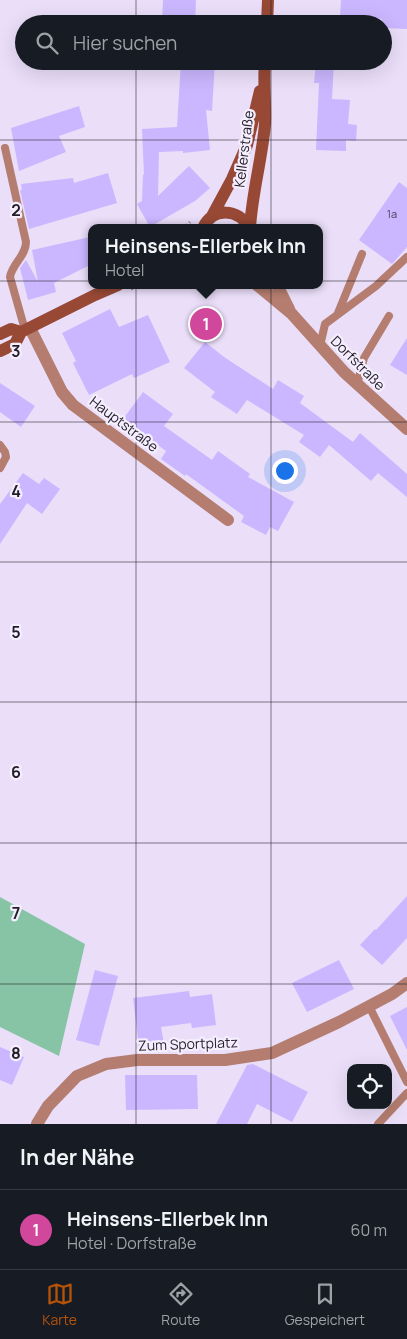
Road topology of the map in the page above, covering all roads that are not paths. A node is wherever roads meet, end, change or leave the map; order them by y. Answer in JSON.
{"nodes":[{"id":1,"x":268,"y":0,"type":"edge"},
{"id":2,"x":267,"y":15,"type":"edge"},
{"id":3,"x":264,"y":70,"type":"edge"},
{"id":4,"x":264,"y":70,"type":"edge"},
{"id":5,"x":5,"y":148,"type":"dead end"},
{"id":6,"x":205,"y":224,"type":"edge"},
{"id":7,"x":246,"y":224,"type":"edge"},
{"id":8,"x":250,"y":224,"type":"edge"},
{"id":9,"x":362,"y":254,"type":"dead end"},
{"id":10,"x":407,"y":256,"type":"edge"},
{"id":11,"x":103,"y":289,"type":"edge"},
{"id":12,"x":109,"y":289,"type":"edge"},
{"id":13,"x":262,"y":289,"type":"edge"},
{"id":14,"x":278,"y":289,"type":"edge"},
{"id":15,"x":95,"y":295,"type":"junction"},
{"id":16,"x":291,"y":313,"type":"junction"},
{"id":17,"x":338,"y":315,"type":"junction"},
{"id":18,"x":389,"y":316,"type":"dead end"},
{"id":19,"x":25,"y":330,"type":"junction"},
{"id":20,"x":0,"y":334,"type":"edge"},
{"id":21,"x":320,"y":346,"type":"junction"},
{"id":22,"x":0,"y":351,"type":"edge"},
{"id":23,"x":357,"y":386,"type":"junction"},
{"id":24,"x":407,"y":429,"type":"edge"},
{"id":25,"x":0,"y":445,"type":"edge"},
{"id":26,"x":0,"y":468,"type":"edge"},
{"id":27,"x":228,"y":520,"type":"dead end"},
{"id":28,"x":407,"y":982,"type":"edge"},
{"id":29,"x":369,"y":1006,"type":"junction"},
{"id":30,"x":407,"y":1082,"type":"edge"},
{"id":31,"x":407,"y":1093,"type":"edge"},
{"id":32,"x":37,"y":1124,"type":"edge"},
{"id":33,"x":378,"y":1124,"type":"edge"}],
"edges":[{"from":1,"to":2,"type":"main road"},
{"from":3,"to":6,"type":"main road","name":"Kellerstraße"},
{"from":4,"to":8,"type":"main road","name":"Kellerstraße"},
{"from":5,"to":19,"type":"lane"},
{"from":6,"to":7,"type":"main road"},
{"from":9,"to":17,"type":"lane"},
{"from":10,"to":17,"type":"lane"},
{"from":11,"to":15,"type":"main road"},
{"from":12,"to":15,"type":"main road"},
{"from":13,"to":16,"type":"street","name":"Dorfstraße"},
{"from":14,"to":16,"type":"street","name":"Dorfstraße"},
{"from":15,"to":19,"type":"main road"},
{"from":16,"to":21,"type":"street","name":"Dorfstraße"},
{"from":17,"to":21,"type":"lane"},
{"from":18,"to":23,"type":"lane"},
{"from":19,"to":20,"type":"main road"},
{"from":19,"to":22,"type":"main road"},
{"from":19,"to":27,"type":"street","name":"Hauptstraße"},
{"from":21,"to":23,"type":"street","name":"Dorfstraße"},
{"from":23,"to":24,"type":"street","name":"Dorfstraße"},
{"from":25,"to":26,"type":"lane"},
{"from":28,"to":29,"type":"street","name":"Zum Sportplatz"},
{"from":29,"to":30,"type":"lane"},
{"from":29,"to":32,"type":"street","name":"Zum Sportplatz"},
{"from":31,"to":33,"type":"lane"}]}
